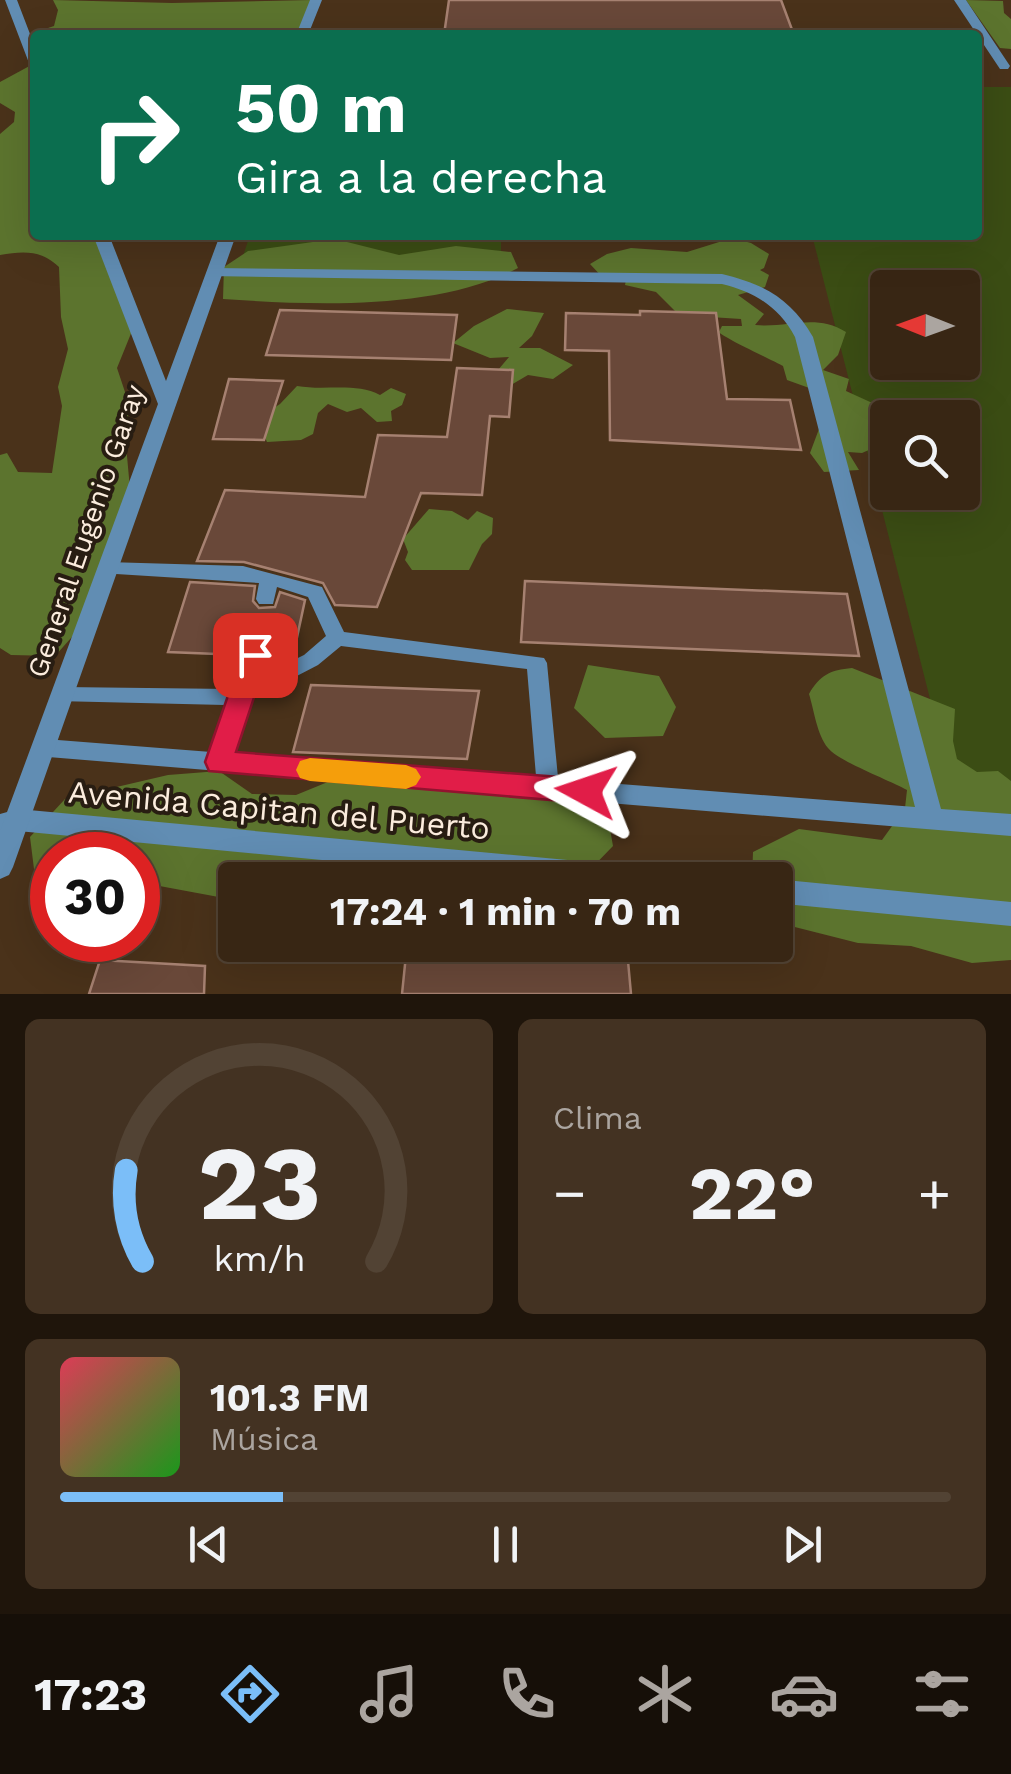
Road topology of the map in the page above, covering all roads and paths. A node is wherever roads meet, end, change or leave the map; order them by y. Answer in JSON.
{"nodes":[{"id":1,"x":10,"y":0,"type":"edge"},
{"id":2,"x":316,"y":0,"type":"edge"},
{"id":3,"x":960,"y":0,"type":"edge"},
{"id":4,"x":304,"y":30,"type":"edge"},
{"id":5,"x":979,"y":30,"type":"edge"},
{"id":6,"x":982,"y":35,"type":"edge"},
{"id":7,"x":30,"y":51,"type":"edge"},
{"id":8,"x":1002,"y":66,"type":"edge"},
{"id":9,"x":103,"y":240,"type":"edge"},
{"id":10,"x":226,"y":240,"type":"edge"},
{"id":11,"x":214,"y":273,"type":"junction"},
{"id":12,"x":165,"y":401,"type":"junction"},
{"id":13,"x":107,"y":568,"type":"junction"},
{"id":14,"x":269,"y":578,"type":"junction"},
{"id":15,"x":266,"y":599,"type":"dead end"},
{"id":16,"x":337,"y":638,"type":"junction"},
{"id":17,"x":255,"y":655,"type":"dead end"},
{"id":18,"x":64,"y":696,"type":"junction"},
{"id":19,"x":238,"y":697,"type":"junction"},
{"id":20,"x":45,"y":749,"type":"junction"},
{"id":21,"x":219,"y":762,"type":"junction"},
{"id":22,"x":548,"y":788,"type":"junction"},
{"id":23,"x":931,"y":818,"type":"junction"},
{"id":24,"x":9,"y":823,"type":"edge"},
{"id":25,"x":1011,"y":824,"type":"edge"},
{"id":26,"x":450,"y":862,"type":"edge"},
{"id":27,"x":0,"y":867,"type":"edge"},
{"id":28,"x":793,"y":894,"type":"edge"},
{"id":29,"x":1011,"y":914,"type":"edge"}],
"edges":[{"from":1,"to":7,"type":"street"},
{"from":2,"to":4,"type":"street"},
{"from":3,"to":5,"type":"street"},
{"from":6,"to":8,"type":"street"},
{"from":9,"to":12,"type":"street"},
{"from":10,"to":11,"type":"street","name":"General Eugenio Garay"},
{"from":11,"to":12,"type":"street","name":"General Eugenio Garay"},
{"from":11,"to":23,"type":"street"},
{"from":12,"to":13,"type":"street","name":"General Eugenio Garay"},
{"from":13,"to":14,"type":"lane"},
{"from":13,"to":18,"type":"street","name":"General Eugenio Garay"},
{"from":14,"to":15,"type":"lane"},
{"from":14,"to":16,"type":"lane"},
{"from":16,"to":19,"type":"lane"},
{"from":16,"to":22,"type":"lane"},
{"from":17,"to":19,"type":"lane"},
{"from":18,"to":19,"type":"lane"},
{"from":18,"to":20,"type":"street","name":"General Eugenio Garay"},
{"from":19,"to":21,"type":"lane"},
{"from":20,"to":21,"type":"street","name":"Avenida Capitan del Puerto"},
{"from":20,"to":24,"type":"street","name":"General Eugenio Garay"},
{"from":21,"to":22,"type":"street","name":"Avenida Capitan del Puerto"},
{"from":22,"to":23,"type":"street","name":"Avenida Capitan del Puerto"},
{"from":23,"to":25,"type":"street","name":"Avenida Capitan del Puerto"},
{"from":24,"to":26,"type":"street","name":"Avenida Capitan del Puerto"},
{"from":24,"to":27,"type":"street","name":"General Eugenio Garay"},
{"from":28,"to":29,"type":"street"}]}
